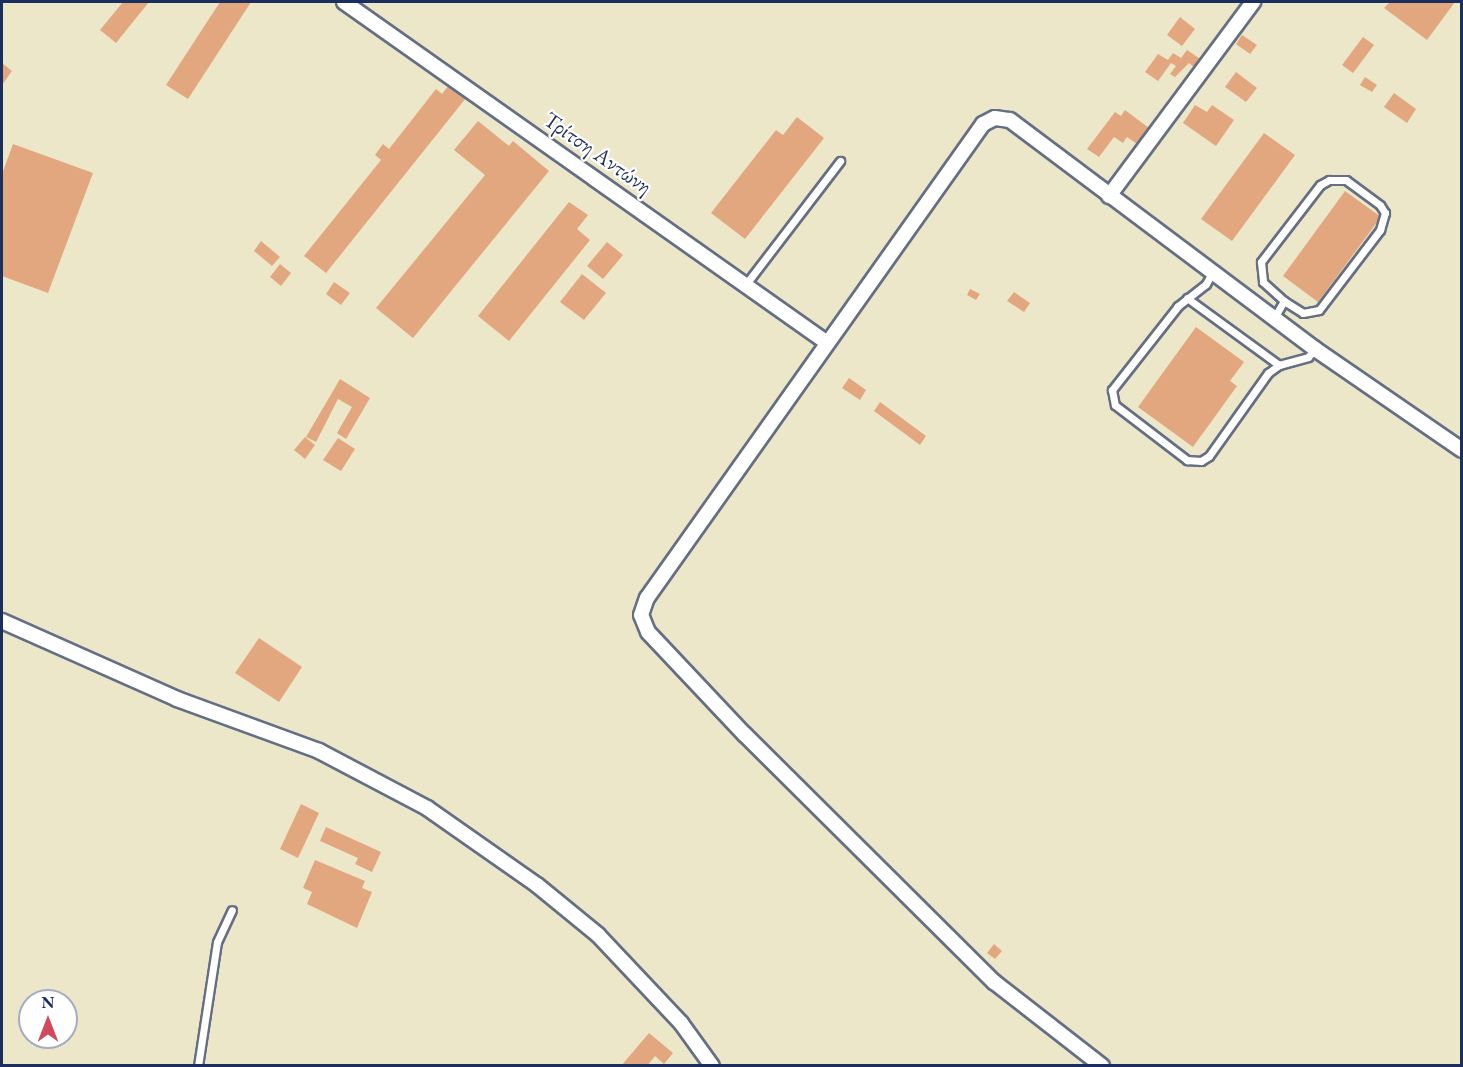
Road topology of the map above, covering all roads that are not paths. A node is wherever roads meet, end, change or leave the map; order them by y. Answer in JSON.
{"nodes":[{"id":1,"x":344,"y":2,"type":"edge"},
{"id":2,"x":1253,"y":2,"type":"edge"},
{"id":3,"x":840,"y":161,"type":"dead end"},
{"id":4,"x":1109,"y":196,"type":"junction"},
{"id":5,"x":1212,"y":273,"type":"junction"},
{"id":6,"x":746,"y":284,"type":"junction"},
{"id":7,"x":1187,"y":298,"type":"junction"},
{"id":8,"x":1284,"y":301,"type":"junction"},
{"id":9,"x":1274,"y":318,"type":"junction"},
{"id":10,"x":826,"y":342,"type":"junction"},
{"id":11,"x":1315,"y":348,"type":"junction"},
{"id":12,"x":1279,"y":365,"type":"junction"},
{"id":13,"x":1461,"y":450,"type":"edge"},
{"id":14,"x":2,"y":621,"type":"edge"},
{"id":15,"x":232,"y":910,"type":"dead end"},
{"id":16,"x":198,"y":1065,"type":"edge"},
{"id":17,"x":712,"y":1065,"type":"edge"},
{"id":18,"x":1102,"y":1065,"type":"edge"}],
"edges":[{"from":1,"to":6,"type":"street","name":"Τρίτση Αντώνη"},
{"from":2,"to":4,"type":"street"},
{"from":3,"to":6,"type":"lane"},
{"from":4,"to":5,"type":"street"},
{"from":4,"to":10,"type":"street"},
{"from":5,"to":7,"type":"lane"},
{"from":5,"to":9,"type":"street"},
{"from":6,"to":10,"type":"street","name":"Τρίτση Αντώνη"},
{"from":7,"to":12,"type":"lane"},
{"from":7,"to":12,"type":"lane"},
{"from":8,"to":8,"type":"lane"},
{"from":8,"to":9,"type":"lane"},
{"from":9,"to":11,"type":"street"},
{"from":10,"to":18,"type":"street"},
{"from":11,"to":12,"type":"lane"},
{"from":11,"to":13,"type":"street"},
{"from":14,"to":17,"type":"street"},
{"from":15,"to":16,"type":"lane"}]}
